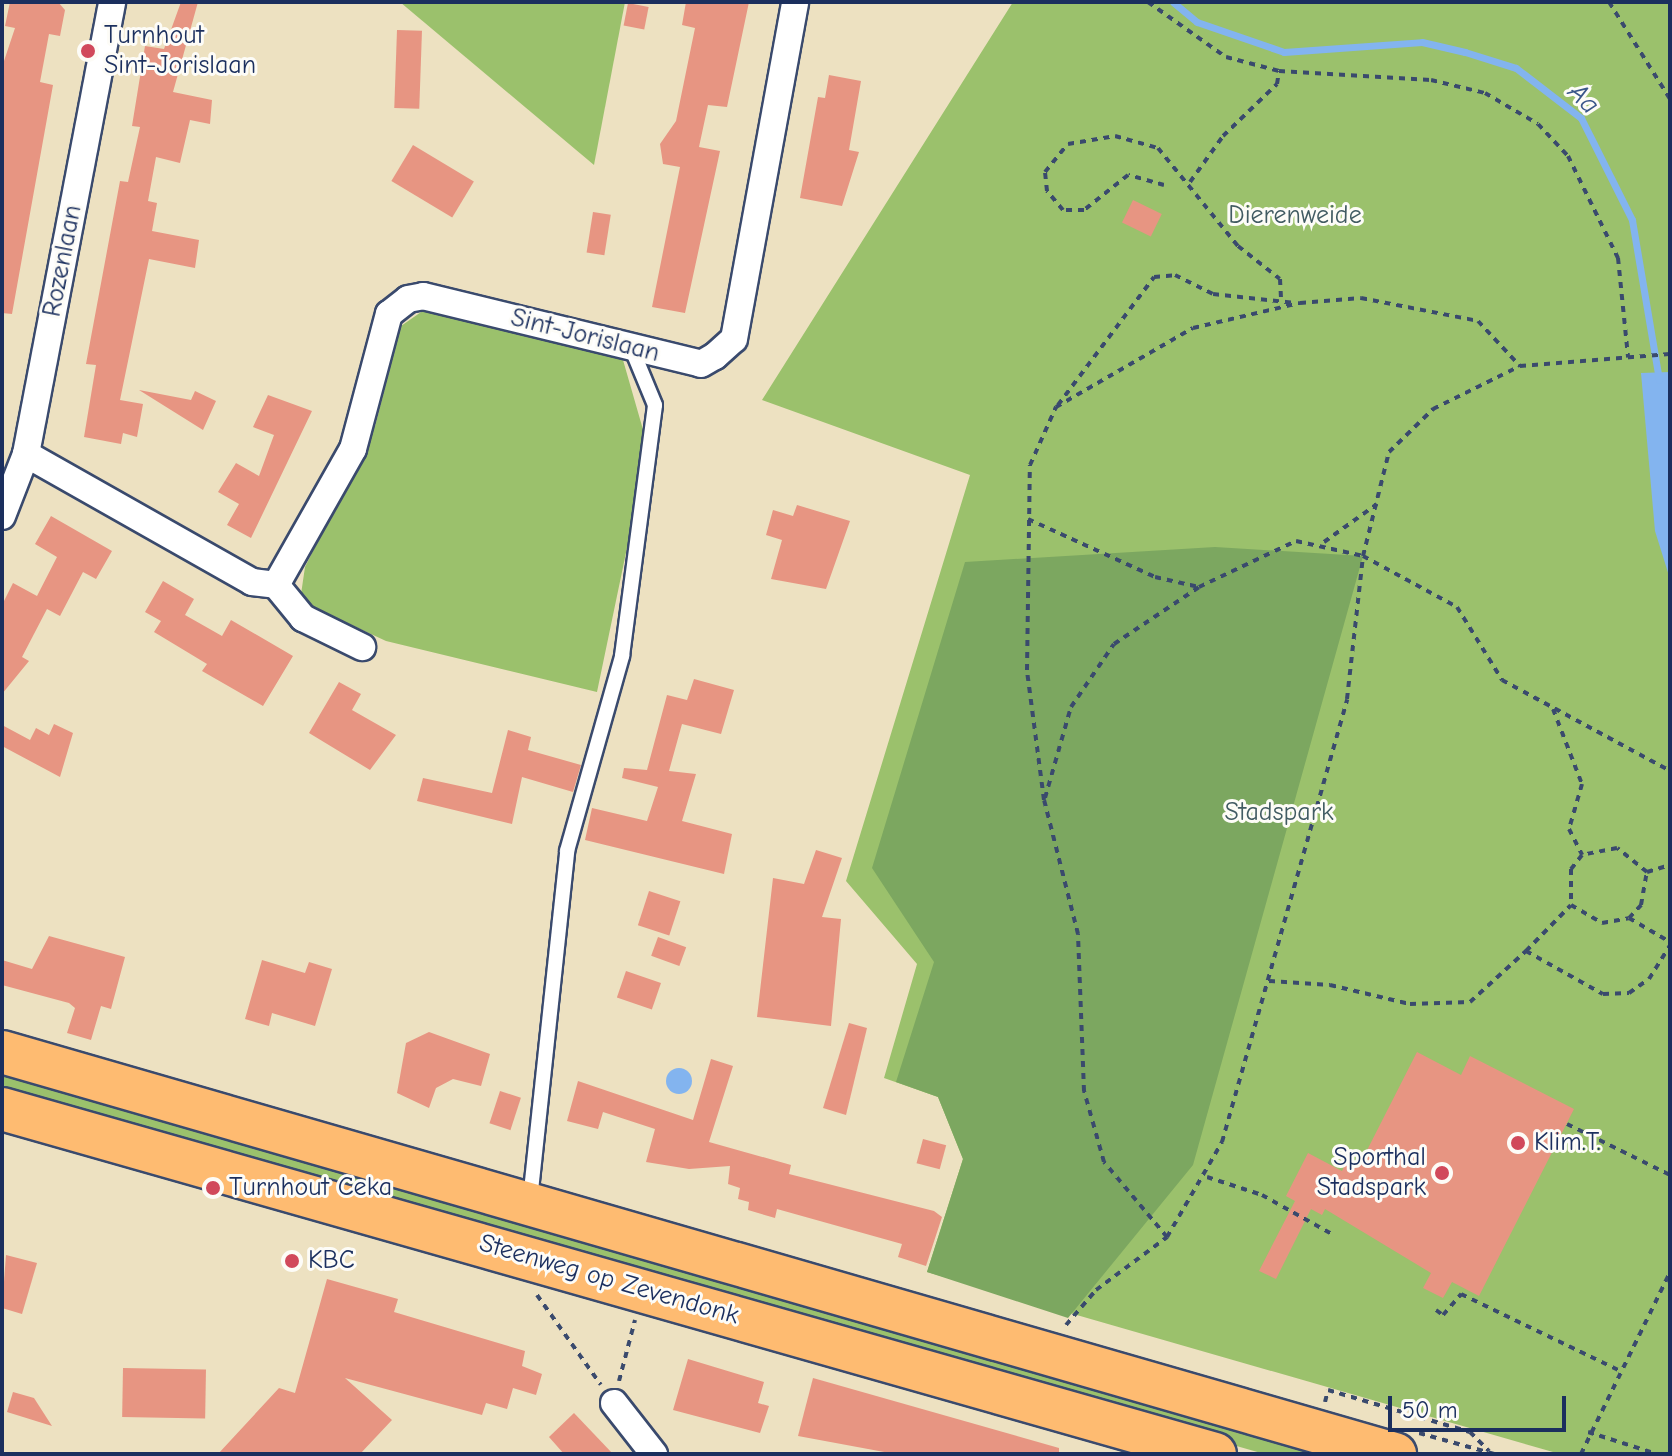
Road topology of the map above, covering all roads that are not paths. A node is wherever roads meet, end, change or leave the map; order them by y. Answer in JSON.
{"nodes":[{"id":1,"x":112,"y":2,"type":"edge"},
{"id":2,"x":795,"y":2,"type":"edge"},
{"id":3,"x":631,"y":347,"type":"junction"},
{"id":4,"x":26,"y":454,"type":"junction"},
{"id":5,"x":2,"y":516,"type":"edge"},
{"id":6,"x":276,"y":585,"type":"junction"},
{"id":7,"x":362,"y":647,"type":"dead end"},
{"id":8,"x":2,"y":1052,"type":"edge"},
{"id":9,"x":2,"y":1109,"type":"edge"},
{"id":10,"x":530,"y":1200,"type":"junction"},
{"id":11,"x":614,"y":1403,"type":"road end"},
{"id":12,"x":654,"y":1454,"type":"edge"},
{"id":13,"x":1215,"y":1454,"type":"edge"},
{"id":14,"x":1395,"y":1454,"type":"edge"}],
"edges":[{"from":1,"to":4,"type":"street","name":"Rozenlaan"},
{"from":2,"to":3,"type":"street","name":"Sint-Jorislaan"},
{"from":3,"to":6,"type":"street","name":"Sint-Jorislaan"},
{"from":3,"to":10,"type":"lane"},
{"from":4,"to":5,"type":"street","name":"Rozenlaan"},
{"from":4,"to":6,"type":"street"},
{"from":6,"to":7,"type":"street"},
{"from":8,"to":10,"type":"main road","name":"Steenweg op Zevendonk"},
{"from":9,"to":13,"type":"main road","name":"Steenweg op Zevendonk"},
{"from":10,"to":14,"type":"main road","name":"Steenweg op Zevendonk"},
{"from":11,"to":12,"type":"street"}]}
